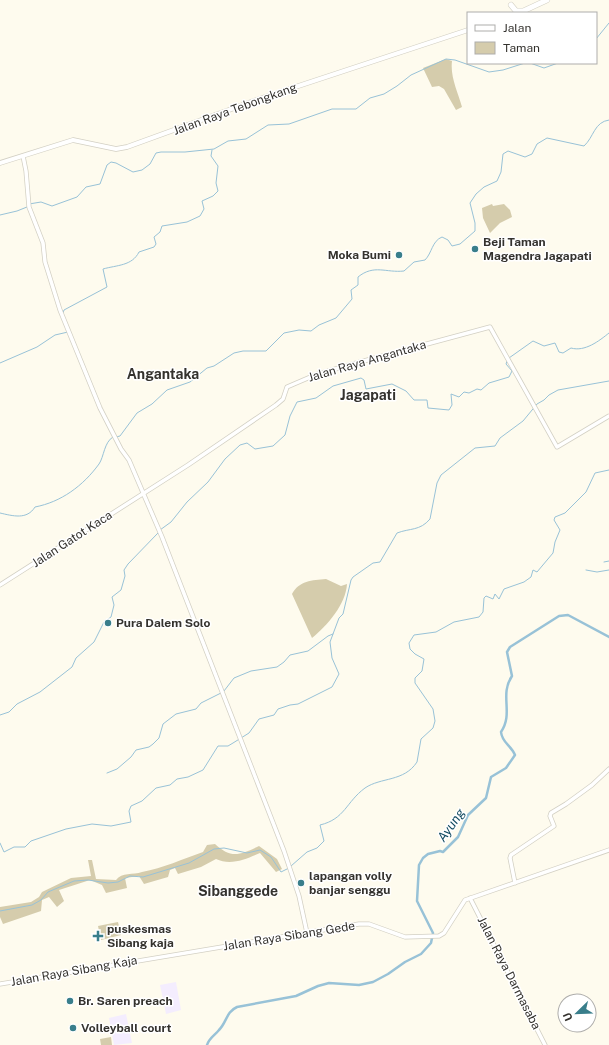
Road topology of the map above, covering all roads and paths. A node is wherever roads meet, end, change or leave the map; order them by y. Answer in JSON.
{"nodes":[{"id":1,"x":547,"y":0,"type":"edge"},
{"id":2,"x":510,"y":2,"type":"edge"},
{"id":3,"x":517,"y":12,"type":"edge"},
{"id":4,"x":467,"y":30,"type":"edge"},
{"id":5,"x":23,"y":156,"type":"junction"},
{"id":6,"x":0,"y":163,"type":"edge"},
{"id":7,"x":609,"y":416,"type":"edge"},
{"id":8,"x":143,"y":493,"type":"junction"},
{"id":9,"x":0,"y":585,"type":"edge"},
{"id":10,"x":609,"y":768,"type":"edge"},
{"id":11,"x":609,"y":850,"type":"edge"},
{"id":12,"x":515,"y":883,"type":"junction"},
{"id":13,"x":471,"y":899,"type":"junction"},
{"id":14,"x":307,"y":933,"type":"junction"},
{"id":15,"x":171,"y":955,"type":"joint"},
{"id":16,"x":0,"y":984,"type":"edge"},
{"id":17,"x":545,"y":1045,"type":"edge"}],
"edges":[{"from":1,"to":3,"type":"highway"},
{"from":2,"to":3,"type":"highway"},
{"from":4,"to":5,"type":"main road","name":"Jalan Raya Tebongkang"},
{"from":5,"to":6,"type":"main road","name":"Jalan Raya Tebongkang"},
{"from":5,"to":8,"type":"main road"},
{"from":7,"to":8,"type":"main road","name":"Jalan Raya Angantaka"},
{"from":8,"to":9,"type":"main road","name":"Jalan Gatot Kaca"},
{"from":8,"to":14,"type":"main road"},
{"from":10,"to":12,"type":"main road"},
{"from":11,"to":12,"type":"main road"},
{"from":12,"to":13,"type":"main road"},
{"from":13,"to":14,"type":"main road","name":"Jalan Raya Sibang Gede"},
{"from":13,"to":17,"type":"main road","name":"Jalan Raya Darmasaba"},
{"from":14,"to":15,"type":"main road","name":"Jalan Raya Sibang Gede"},
{"from":15,"to":16,"type":"main road","name":"Jalan Raya Sibang Kaja"}]}
